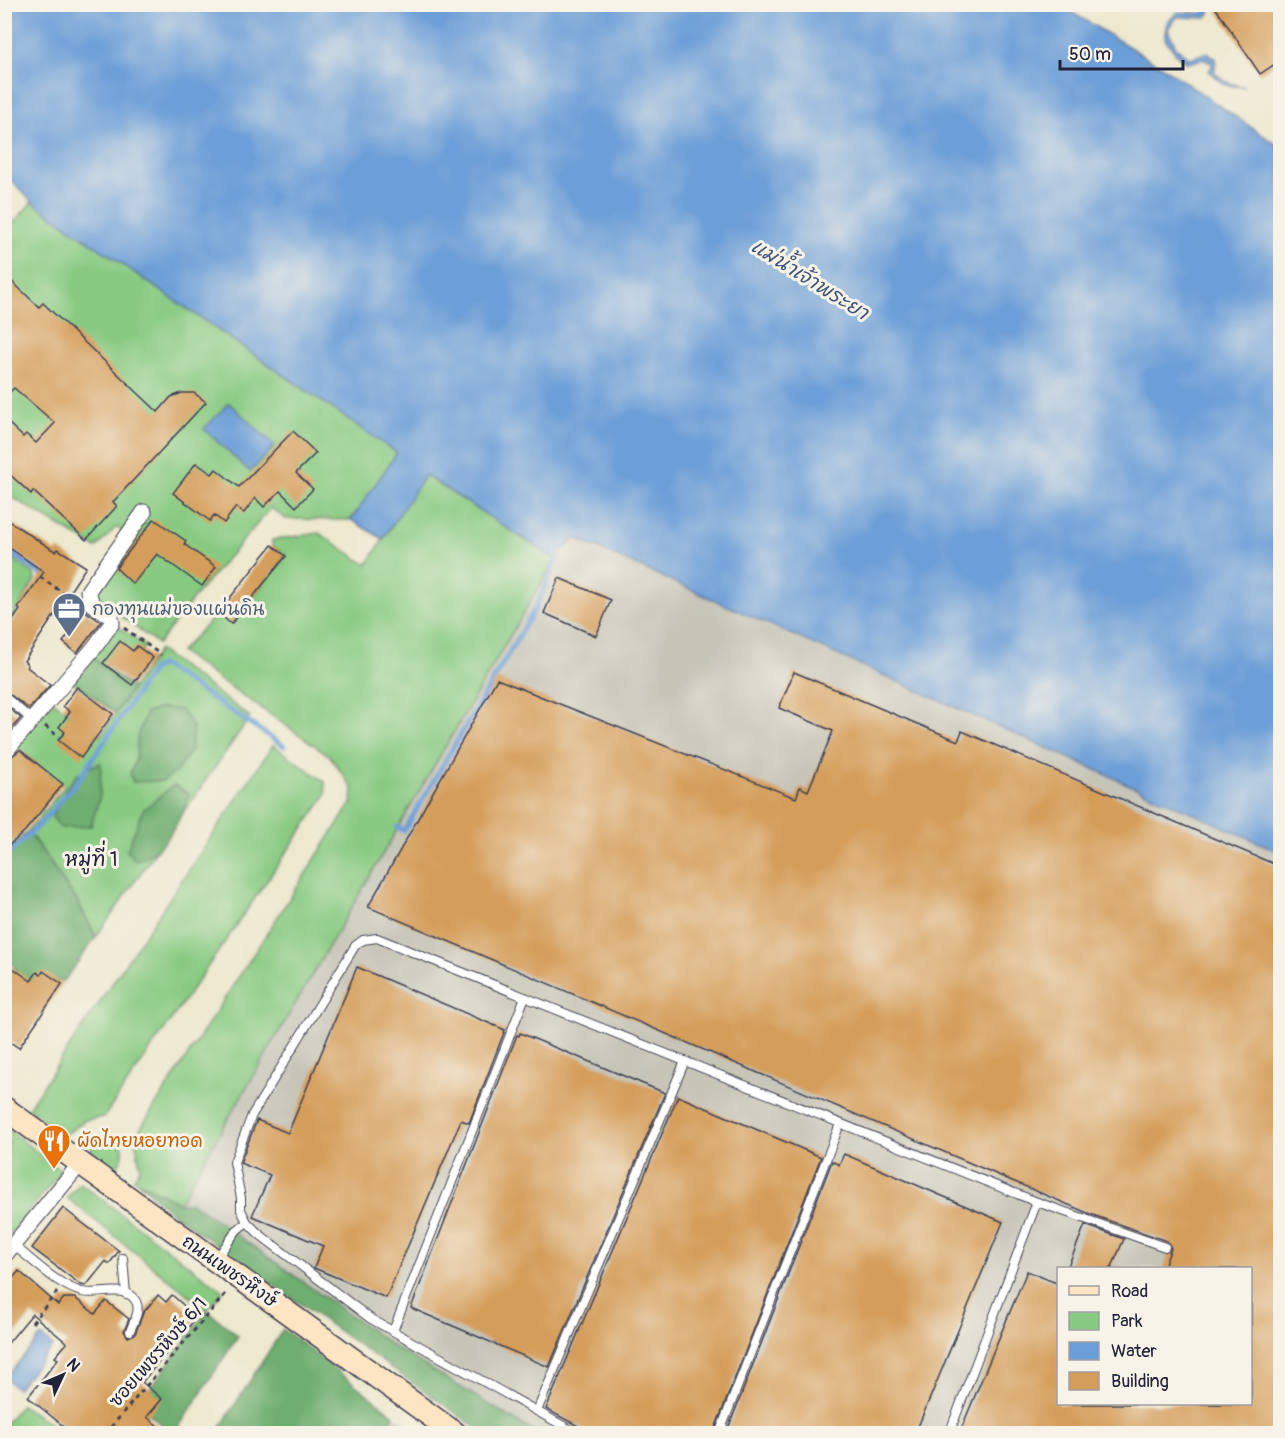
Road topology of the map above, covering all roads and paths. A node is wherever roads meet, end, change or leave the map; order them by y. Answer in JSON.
{"nodes":[{"id":1,"x":144,"y":512,"type":"dead end"},
{"id":2,"x":40,"y":577,"type":"dead end"},
{"id":3,"x":77,"y":603,"type":"dead end"},
{"id":4,"x":113,"y":620,"type":"junction"},
{"id":5,"x":160,"y":655,"type":"dead end"},
{"id":6,"x":4,"y":696,"type":"edge"},
{"id":7,"x":38,"y":723,"type":"junction"},
{"id":8,"x":60,"y":738,"type":"dead end"},
{"id":9,"x":4,"y":753,"type":"edge"},
{"id":10,"x":525,"y":997,"type":"junction"},
{"id":11,"x":685,"y":1061,"type":"junction"},
{"id":12,"x":4,"y":1108,"type":"edge"},
{"id":13,"x":840,"y":1124,"type":"junction"},
{"id":14,"x":81,"y":1164,"type":"junction"},
{"id":15,"x":1037,"y":1202,"type":"junction"},
{"id":16,"x":247,"y":1222,"type":"junction"},
{"id":17,"x":1165,"y":1247,"type":"dead end"},
{"id":18,"x":9,"y":1250,"type":"edge"},
{"id":19,"x":123,"y":1258,"type":"dead end"},
{"id":20,"x":215,"y":1260,"type":"junction"},
{"id":21,"x":64,"y":1283,"type":"junction"},
{"id":22,"x":231,"y":1288,"type":"dead end"},
{"id":23,"x":126,"y":1294,"type":"junction"},
{"id":24,"x":32,"y":1323,"type":"dead end"},
{"id":25,"x":130,"y":1331,"type":"dead end"},
{"id":26,"x":393,"y":1331,"type":"junction"},
{"id":27,"x":537,"y":1411,"type":"junction"},
{"id":28,"x":105,"y":1434,"type":"edge"},
{"id":29,"x":456,"y":1434,"type":"edge"},
{"id":30,"x":578,"y":1434,"type":"edge"},
{"id":31,"x":719,"y":1434,"type":"edge"},
{"id":32,"x":950,"y":1434,"type":"edge"}],
"edges":[{"from":1,"to":4,"type":"street"},
{"from":2,"to":3,"type":"path"},
{"from":4,"to":5,"type":"path"},
{"from":4,"to":7,"type":"street"},
{"from":6,"to":7,"type":"lane"},
{"from":7,"to":8,"type":"path"},
{"from":7,"to":9,"type":"street"},
{"from":10,"to":11,"type":"lane"},
{"from":10,"to":16,"type":"lane"},
{"from":10,"to":26,"type":"lane"},
{"from":11,"to":13,"type":"lane"},
{"from":11,"to":27,"type":"lane"},
{"from":12,"to":14,"type":"main road","name":"ถนนเพชรหึงษ์"},
{"from":13,"to":15,"type":"lane"},
{"from":13,"to":31,"type":"lane"},
{"from":14,"to":18,"type":"street"},
{"from":14,"to":20,"type":"main road","name":"ถนนเพชรหึงษ์"},
{"from":15,"to":17,"type":"lane"},
{"from":15,"to":32,"type":"lane"},
{"from":16,"to":20,"type":"lane"},
{"from":16,"to":26,"type":"lane"},
{"from":18,"to":21,"type":"lane"},
{"from":19,"to":23,"type":"lane"},
{"from":20,"to":29,"type":"main road","name":"ถนนเพชรหึงษ์"},
{"from":21,"to":23,"type":"lane"},
{"from":21,"to":24,"type":"path"},
{"from":22,"to":28,"type":"path","name":"ซอยเพชรหึงษ์ 6/1"},
{"from":23,"to":25,"type":"lane"},
{"from":26,"to":27,"type":"lane"},
{"from":27,"to":30,"type":"lane"}]}
